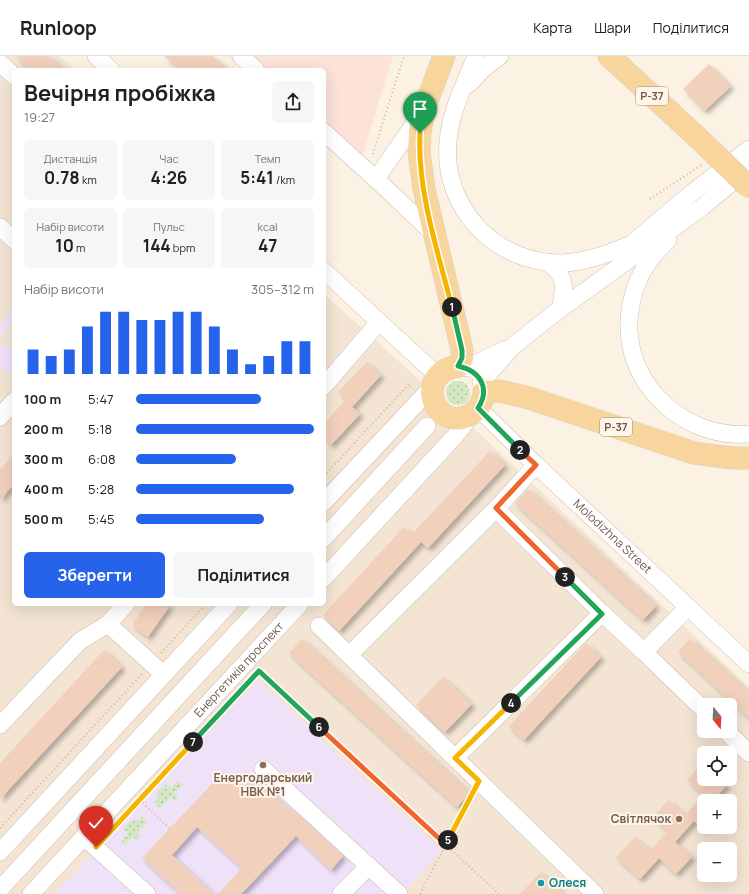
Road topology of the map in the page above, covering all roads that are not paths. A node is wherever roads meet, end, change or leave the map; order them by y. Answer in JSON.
{"nodes":[{"id":1,"x":96,"y":56,"type":"edge"},
{"id":2,"x":241,"y":56,"type":"edge"},
{"id":3,"x":444,"y":56,"type":"edge"},
{"id":4,"x":476,"y":56,"type":"edge"},
{"id":5,"x":500,"y":56,"type":"edge"},
{"id":6,"x":609,"y":56,"type":"edge"},
{"id":7,"x":0,"y":63,"type":"edge"},
{"id":8,"x":109,"y":68,"type":"edge"},
{"id":9,"x":254,"y":68,"type":"edge"},
{"id":10,"x":12,"y":74,"type":"edge"},
{"id":11,"x":460,"y":98,"type":"junction"},
{"id":12,"x":425,"y":107,"type":"junction"},
{"id":13,"x":326,"y":134,"type":"edge"},
{"id":14,"x":749,"y":149,"type":"edge"},
{"id":15,"x":749,"y":168,"type":"edge"},
{"id":16,"x":376,"y":179,"type":"junction"},
{"id":17,"x":749,"y":187,"type":"edge"},
{"id":18,"x":701,"y":208,"type":"junction"},
{"id":19,"x":0,"y":227,"type":"edge"},
{"id":20,"x":434,"y":234,"type":"junction"},
{"id":21,"x":12,"y":238,"type":"edge"},
{"id":22,"x":629,"y":245,"type":"junction"},
{"id":23,"x":548,"y":262,"type":"junction"},
{"id":24,"x":326,"y":273,"type":"edge"},
{"id":25,"x":560,"y":309,"type":"junction"},
{"id":26,"x":379,"y":322,"type":"junction"},
{"id":27,"x":513,"y":346,"type":"junction"},
{"id":28,"x":463,"y":367,"type":"junction"},
{"id":29,"x":435,"y":381,"type":"junction"},
{"id":30,"x":326,"y":384,"type":"edge"},
{"id":31,"x":479,"y":399,"type":"junction"},
{"id":32,"x":12,"y":403,"type":"edge"},
{"id":33,"x":0,"y":417,"type":"edge"},
{"id":34,"x":427,"y":426,"type":"dead end"},
{"id":35,"x":749,"y":434,"type":"edge"},
{"id":36,"x":749,"y":458,"type":"edge"},
{"id":37,"x":536,"y":465,"type":"junction"},
{"id":38,"x":326,"y":500,"type":"edge"},
{"id":39,"x":496,"y":508,"type":"junction"},
{"id":40,"x":326,"y":536,"type":"edge"},
{"id":41,"x":326,"y":576,"type":"edge"},
{"id":42,"x":124,"y":606,"type":"edge"},
{"id":43,"x":227,"y":606,"type":"edge"},
{"id":44,"x":261,"y":606,"type":"edge"},
{"id":45,"x":298,"y":606,"type":"edge"},
{"id":46,"x":688,"y":608,"type":"junction"},
{"id":47,"x":602,"y":614,"type":"junction"},
{"id":48,"x":108,"y":624,"type":"junction"},
{"id":49,"x":319,"y":626,"type":"dead end"},
{"id":50,"x":644,"y":652,"type":"junction"},
{"id":51,"x":350,"y":655,"type":"junction"},
{"id":52,"x":749,"y":664,"type":"edge"},
{"id":53,"x":157,"y":669,"type":"junction"},
{"id":54,"x":697,"y":703,"type":"edge"},
{"id":55,"x":0,"y":726,"type":"edge"},
{"id":56,"x":733,"y":738,"type":"edge"},
{"id":57,"x":749,"y":753,"type":"edge"},
{"id":58,"x":455,"y":758,"type":"junction"},
{"id":59,"x":263,"y":768,"type":"dead end"},
{"id":60,"x":84,"y":837,"type":"junction"},
{"id":61,"x":0,"y":852,"type":"edge"},
{"id":62,"x":369,"y":866,"type":"junction"},
{"id":63,"x":0,"y":889,"type":"edge"},
{"id":64,"x":31,"y":894,"type":"edge"},
{"id":65,"x":147,"y":894,"type":"edge"},
{"id":66,"x":341,"y":894,"type":"edge"},
{"id":67,"x":399,"y":894,"type":"edge"},
{"id":68,"x":595,"y":894,"type":"edge"}],
"edges":[{"from":1,"to":8,"type":"street"},
{"from":2,"to":9,"type":"street"},
{"from":3,"to":12,"type":"main road"},
{"from":4,"to":11,"type":"street"},
{"from":5,"to":11,"type":"street"},
{"from":6,"to":17,"type":"main road","number":"Р-37","bridge":true},
{"from":7,"to":10,"type":"street"},
{"from":11,"to":23,"type":"street"},
{"from":12,"to":16,"type":"street"},
{"from":12,"to":20,"type":"main road"},
{"from":13,"to":16,"type":"street"},
{"from":14,"to":22,"type":"street"},
{"from":15,"to":18,"type":"street"},
{"from":16,"to":20,"type":"street"},
{"from":18,"to":25,"type":"street"},
{"from":18,"to":35,"type":"street"},
{"from":19,"to":21,"type":"street"},
{"from":20,"to":28,"type":"main road"},
{"from":22,"to":23,"type":"street"},
{"from":22,"to":25,"type":"street"},
{"from":23,"to":25,"type":"street"},
{"from":24,"to":26,"type":"street"},
{"from":25,"to":27,"type":"street"},
{"from":26,"to":29,"type":"street"},
{"from":26,"to":30,"type":"street"},
{"from":27,"to":28,"type":"street"},
{"from":27,"to":31,"type":"street"},
{"from":28,"to":29,"type":"main road"},
{"from":28,"to":31,"type":"street"},
{"from":29,"to":31,"type":"main road","number":"Р-37"},
{"from":29,"to":38,"type":"street"},
{"from":31,"to":36,"type":"main road","number":"Р-37"},
{"from":31,"to":37,"type":"street","name":"Molodizhna Street"},
{"from":31,"to":41,"type":"street"},
{"from":32,"to":33,"type":"street"},
{"from":34,"to":40,"type":"street"},
{"from":37,"to":39,"type":"street"},
{"from":37,"to":46,"type":"street","name":"Molodizhna Street"},
{"from":39,"to":47,"type":"street"},
{"from":39,"to":51,"type":"street"},
{"from":42,"to":48,"type":"street"},
{"from":43,"to":53,"type":"street"},
{"from":44,"to":63,"type":"street"},
{"from":45,"to":60,"type":"street","name":"Енергетиків проспект"},
{"from":46,"to":50,"type":"street"},
{"from":46,"to":52,"type":"street","name":"Molodizhna Street"},
{"from":47,"to":50,"type":"street"},
{"from":47,"to":58,"type":"street"},
{"from":48,"to":53,"type":"street"},
{"from":48,"to":55,"type":"street"},
{"from":49,"to":51,"type":"street"},
{"from":50,"to":54,"type":"street"},
{"from":51,"to":58,"type":"street"},
{"from":53,"to":61,"type":"street"},
{"from":56,"to":57,"type":"street"},
{"from":58,"to":68,"type":"street"},
{"from":59,"to":62,"type":"street"},
{"from":60,"to":64,"type":"street","name":"Енергетиків проспект"},
{"from":60,"to":65,"type":"street"},
{"from":62,"to":66,"type":"street"},
{"from":62,"to":67,"type":"street"}]}
